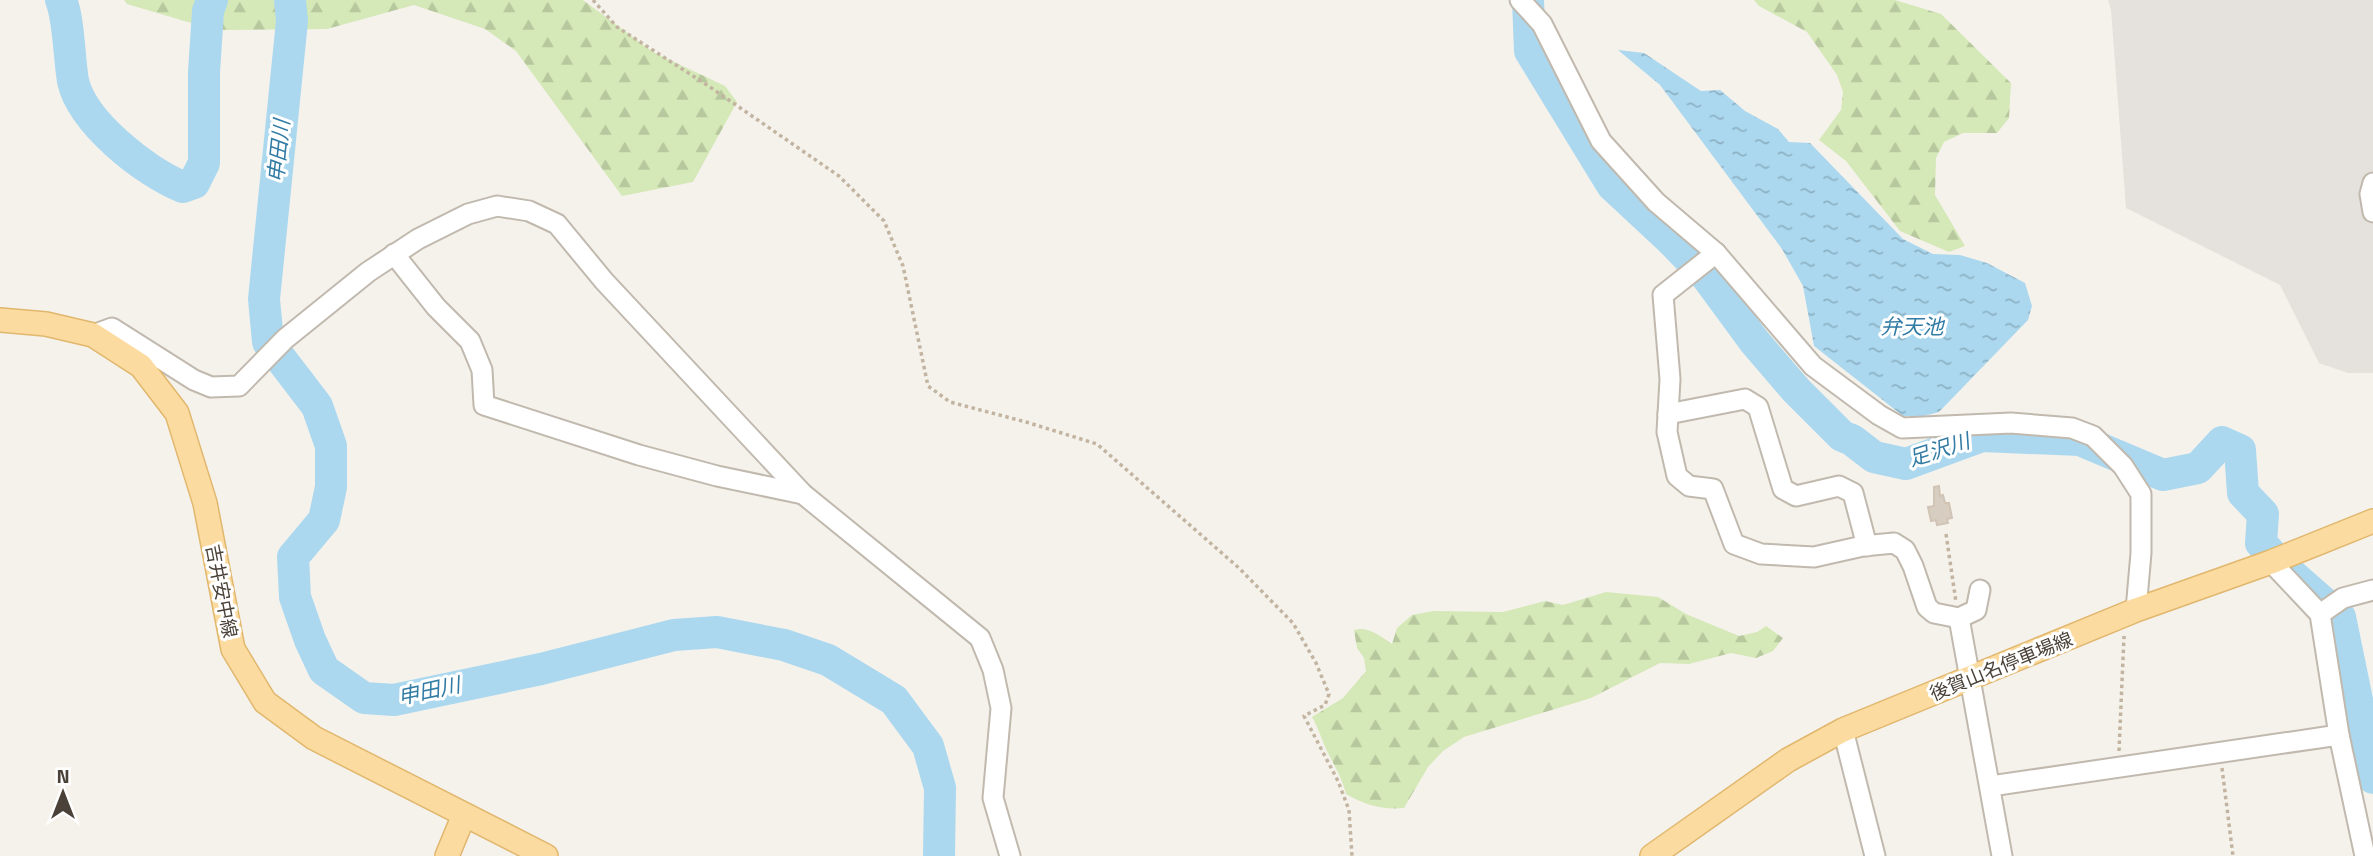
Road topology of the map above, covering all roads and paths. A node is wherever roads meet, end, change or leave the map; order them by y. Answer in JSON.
{"nodes":[{"id":1,"x":593,"y":0,"type":"edge"},
{"id":2,"x":1520,"y":0,"type":"edge"},
{"id":3,"x":2373,"y":183,"type":"edge"},
{"id":4,"x":2373,"y":212,"type":"edge"},
{"id":5,"x":1716,"y":253,"type":"junction"},
{"id":6,"x":394,"y":254,"type":"junction"},
{"id":7,"x":0,"y":320,"type":"edge"},
{"id":8,"x":93,"y":334,"type":"junction"},
{"id":9,"x":1668,"y":414,"type":"junction"},
{"id":10,"x":803,"y":494,"type":"junction"},
{"id":11,"x":2373,"y":521,"type":"edge"},
{"id":12,"x":1945,"y":534,"type":"dead end"},
{"id":13,"x":1867,"y":546,"type":"junction"},
{"id":14,"x":2272,"y":562,"type":"junction"},
{"id":15,"x":1980,"y":590,"type":"dead end"},
{"id":16,"x":2373,"y":590,"type":"edge"},
{"id":17,"x":2136,"y":610,"type":"junction"},
{"id":18,"x":1958,"y":612,"type":"junction"},
{"id":19,"x":2320,"y":613,"type":"junction"},
{"id":20,"x":2124,"y":631,"type":"dead end"},
{"id":21,"x":1970,"y":680,"type":"junction"},
{"id":22,"x":1843,"y":730,"type":"junction"},
{"id":23,"x":2339,"y":735,"type":"junction"},
{"id":24,"x":2221,"y":752,"type":"junction"},
{"id":25,"x":2118,"y":767,"type":"junction"},
{"id":26,"x":1991,"y":786,"type":"junction"},
{"id":27,"x":464,"y":815,"type":"junction"},
{"id":28,"x":447,"y":856,"type":"edge"},
{"id":29,"x":546,"y":856,"type":"edge"},
{"id":30,"x":1010,"y":856,"type":"edge"},
{"id":31,"x":1352,"y":856,"type":"edge"},
{"id":32,"x":1652,"y":856,"type":"edge"},
{"id":33,"x":1875,"y":856,"type":"edge"},
{"id":34,"x":2002,"y":856,"type":"edge"},
{"id":35,"x":2233,"y":856,"type":"edge"},
{"id":36,"x":2365,"y":856,"type":"edge"}],
"edges":[{"from":1,"to":31,"type":"path"},
{"from":2,"to":5,"type":"street"},
{"from":3,"to":4,"type":"street"},
{"from":5,"to":9,"type":"street"},
{"from":5,"to":17,"type":"street"},
{"from":6,"to":8,"type":"street"},
{"from":6,"to":10,"type":"street"},
{"from":6,"to":10,"type":"street"},
{"from":7,"to":8,"type":"main road","name":"吉井安中線"},
{"from":8,"to":27,"type":"main road","name":"吉井安中線"},
{"from":9,"to":13,"type":"street"},
{"from":9,"to":13,"type":"street"},
{"from":10,"to":30,"type":"street"},
{"from":11,"to":14,"type":"main road","name":"後賀山名停車場線"},
{"from":12,"to":18,"type":"path"},
{"from":13,"to":18,"type":"street"},
{"from":14,"to":17,"type":"main road","name":"後賀山名停車場線"},
{"from":14,"to":19,"type":"street"},
{"from":15,"to":18,"type":"street"},
{"from":16,"to":19,"type":"street"},
{"from":17,"to":21,"type":"main road","name":"後賀山名停車場線"},
{"from":18,"to":21,"type":"street"},
{"from":19,"to":23,"type":"street"},
{"from":20,"to":25,"type":"path"},
{"from":21,"to":22,"type":"main road","name":"後賀山名停車場線"},
{"from":21,"to":26,"type":"street"},
{"from":22,"to":32,"type":"main road","name":"後賀山名停車場線"},
{"from":22,"to":33,"type":"street"},
{"from":23,"to":24,"type":"street"},
{"from":23,"to":36,"type":"street"},
{"from":24,"to":25,"type":"street"},
{"from":24,"to":35,"type":"path"},
{"from":25,"to":26,"type":"street"},
{"from":26,"to":34,"type":"street"},
{"from":27,"to":28,"type":"main road"},
{"from":27,"to":29,"type":"main road"}]}
